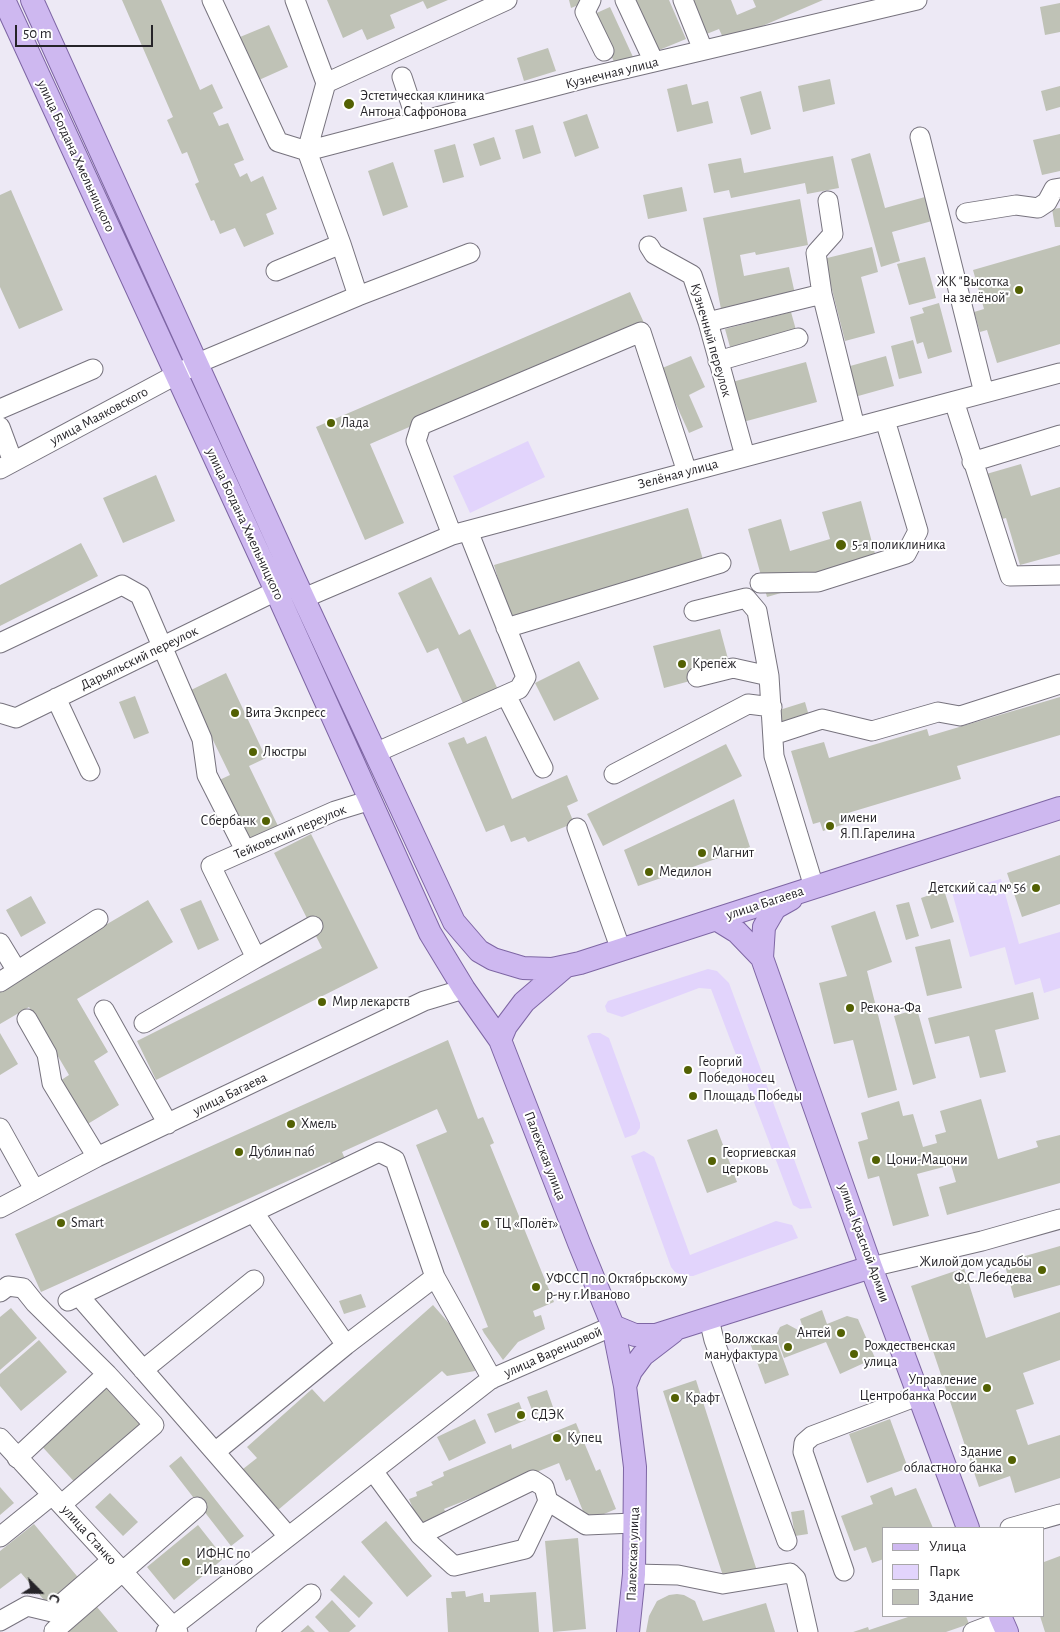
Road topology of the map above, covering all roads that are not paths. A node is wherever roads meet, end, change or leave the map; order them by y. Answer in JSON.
{"nodes":[{"id":1,"x":4,"y":0,"type":"edge"},
{"id":2,"x":32,"y":0,"type":"edge"},
{"id":3,"x":212,"y":0,"type":"edge"},
{"id":4,"x":295,"y":0,"type":"edge"},
{"id":5,"x":508,"y":0,"type":"edge"},
{"id":6,"x":592,"y":0,"type":"edge"},
{"id":7,"x":624,"y":0,"type":"edge"},
{"id":8,"x":683,"y":0,"type":"edge"},
{"id":9,"x":917,"y":0,"type":"edge"},
{"id":10,"x":869,"y":5,"type":"edge"},
{"id":11,"x":703,"y":50,"type":"junction"},
{"id":12,"x":604,"y":51,"type":"dead end"},
{"id":13,"x":654,"y":62,"type":"junction"},
{"id":14,"x":402,"y":77,"type":"dead end"},
{"id":15,"x":326,"y":83,"type":"junction"},
{"id":16,"x":417,"y":122,"type":"junction"},
{"id":17,"x":920,"y":137,"type":"dead end"},
{"id":18,"x":307,"y":151,"type":"junction"},
{"id":19,"x":1060,"y":188,"type":"edge"},
{"id":20,"x":828,"y":201,"type":"dead end"},
{"id":21,"x":966,"y":213,"type":"dead end"},
{"id":22,"x":341,"y":244,"type":"junction"},
{"id":23,"x":649,"y":246,"type":"dead end"},
{"id":24,"x":470,"y":253,"type":"dead end"},
{"id":25,"x":276,"y":271,"type":"dead end"},
{"id":26,"x":822,"y":294,"type":"junction"},
{"id":27,"x":358,"y":296,"type":"junction"},
{"id":28,"x":708,"y":322,"type":"junction"},
{"id":29,"x":798,"y":338,"type":"dead end"},
{"id":30,"x":718,"y":361,"type":"junction"},
{"id":31,"x":198,"y":363,"type":"junction"},
{"id":32,"x":93,"y":369,"type":"dead end"},
{"id":33,"x":1060,"y":372,"type":"edge"},
{"id":34,"x":176,"y":375,"type":"junction"},
{"id":35,"x":984,"y":393,"type":"junction"},
{"id":36,"x":954,"y":401,"type":"junction"},
{"id":37,"x":0,"y":410,"type":"edge"},
{"id":38,"x":885,"y":420,"type":"junction"},
{"id":39,"x":0,"y":427,"type":"edge"},
{"id":40,"x":855,"y":428,"type":"junction"},
{"id":41,"x":1060,"y":435,"type":"edge"},
{"id":42,"x":745,"y":456,"type":"junction"},
{"id":43,"x":972,"y":462,"type":"junction"},
{"id":44,"x":6,"y":466,"type":"edge"},
{"id":45,"x":687,"y":472,"type":"junction"},
{"id":46,"x":460,"y":533,"type":"junction"},
{"id":47,"x":721,"y":563,"type":"dead end"},
{"id":48,"x":1060,"y":575,"type":"edge"},
{"id":49,"x":760,"y":584,"type":"dead end"},
{"id":50,"x":276,"y":591,"type":"junction"},
{"id":51,"x":304,"y":598,"type":"junction"},
{"id":52,"x":694,"y":611,"type":"dead end"},
{"id":53,"x":506,"y":628,"type":"junction"},
{"id":54,"x":0,"y":642,"type":"edge"},
{"id":55,"x":163,"y":646,"type":"junction"},
{"id":56,"x":769,"y":676,"type":"junction"},
{"id":57,"x":697,"y":677,"type":"dead end"},
{"id":58,"x":1060,"y":684,"type":"edge"},
{"id":59,"x":506,"y":695,"type":"junction"},
{"id":60,"x":56,"y":698,"type":"junction"},
{"id":61,"x":772,"y":707,"type":"junction"},
{"id":62,"x":0,"y":713,"type":"edge"},
{"id":63,"x":773,"y":735,"type":"junction"},
{"id":64,"x":375,"y":753,"type":"junction"},
{"id":65,"x":543,"y":768,"type":"dead end"},
{"id":66,"x":90,"y":771,"type":"dead end"},
{"id":67,"x":614,"y":774,"type":"dead end"},
{"id":68,"x":371,"y":800,"type":"junction"},
{"id":69,"x":1060,"y":808,"type":"edge"},
{"id":70,"x":577,"y":828,"type":"dead end"},
{"id":71,"x":245,"y":850,"type":"junction"},
{"id":72,"x":814,"y":887,"type":"junction"},
{"id":73,"x":98,"y":919,"type":"dead end"},
{"id":74,"x":716,"y":919,"type":"junction"},
{"id":75,"x":313,"y":926,"type":"dead end"},
{"id":76,"x":0,"y":943,"type":"edge"},
{"id":77,"x":621,"y":950,"type":"junction"},
{"id":78,"x":256,"y":958,"type":"junction"},
{"id":79,"x":762,"y":958,"type":"junction"},
{"id":80,"x":566,"y":966,"type":"junction"},
{"id":81,"x":17,"y":971,"type":"junction"},
{"id":82,"x":0,"y":982,"type":"edge"},
{"id":83,"x":464,"y":989,"type":"junction"},
{"id":84,"x":104,"y":1010,"type":"dead end"},
{"id":85,"x":27,"y":1019,"type":"dead end"},
{"id":86,"x":144,"y":1023,"type":"dead end"},
{"id":87,"x":500,"y":1040,"type":"junction"},
{"id":88,"x":168,"y":1124,"type":"junction"},
{"id":89,"x":0,"y":1128,"type":"edge"},
{"id":90,"x":97,"y":1157,"type":"junction"},
{"id":91,"x":34,"y":1189,"type":"junction"},
{"id":92,"x":0,"y":1208,"type":"edge"},
{"id":93,"x":254,"y":1212,"type":"junction"},
{"id":94,"x":1060,"y":1219,"type":"edge"},
{"id":95,"x":871,"y":1267,"type":"junction"},
{"id":96,"x":435,"y":1277,"type":"junction"},
{"id":97,"x":254,"y":1280,"type":"dead end"},
{"id":98,"x":0,"y":1292,"type":"edge"},
{"id":99,"x":709,"y":1319,"type":"junction"},
{"id":100,"x":613,"y":1326,"type":"junction"},
{"id":101,"x":676,"y":1330,"type":"junction"},
{"id":102,"x":346,"y":1345,"type":"junction"},
{"id":103,"x":143,"y":1370,"type":"junction"},
{"id":104,"x":107,"y":1374,"type":"junction"},
{"id":105,"x":492,"y":1379,"type":"junction"},
{"id":106,"x":625,"y":1386,"type":"junction"},
{"id":107,"x":920,"y":1395,"type":"junction"},
{"id":108,"x":0,"y":1438,"type":"edge"},
{"id":109,"x":215,"y":1452,"type":"junction"},
{"id":110,"x":17,"y":1458,"type":"junction"},
{"id":111,"x":373,"y":1471,"type":"junction"},
{"id":112,"x":57,"y":1500,"type":"junction"},
{"id":113,"x":548,"y":1502,"type":"junction"},
{"id":114,"x":197,"y":1507,"type":"dead end"},
{"id":115,"x":1060,"y":1514,"type":"edge"},
{"id":116,"x":634,"y":1522,"type":"junction"},
{"id":117,"x":968,"y":1527,"type":"edge"},
{"id":118,"x":1014,"y":1527,"type":"edge"},
{"id":119,"x":420,"y":1535,"type":"junction"},
{"id":120,"x":288,"y":1536,"type":"junction"},
{"id":121,"x":0,"y":1537,"type":"edge"},
{"id":122,"x":787,"y":1541,"type":"dead end"},
{"id":123,"x":117,"y":1566,"type":"junction"},
{"id":124,"x":844,"y":1572,"type":"dead end"},
{"id":125,"x":634,"y":1574,"type":"junction"},
{"id":126,"x":311,"y":1594,"type":"dead end"},
{"id":127,"x":0,"y":1621,"type":"edge"},
{"id":128,"x":1003,"y":1623,"type":"edge"},
{"id":129,"x":172,"y":1630,"type":"edge"},
{"id":130,"x":54,"y":1631,"type":"dead end"},
{"id":131,"x":266,"y":1632,"type":"edge"},
{"id":132,"x":628,"y":1632,"type":"edge"},
{"id":133,"x":808,"y":1632,"type":"edge"},
{"id":134,"x":973,"y":1632,"type":"edge"}],
"edges":[{"from":1,"to":34,"type":"main road","name":"улица Богдана Хмельницкого"},
{"from":2,"to":31,"type":"main road","name":"улица Богдана Хмельницкого"},
{"from":3,"to":18,"type":"street"},
{"from":4,"to":15,"type":"street"},
{"from":5,"to":15,"type":"street"},
{"from":6,"to":12,"type":"street"},
{"from":7,"to":13,"type":"street"},
{"from":8,"to":11,"type":"street"},
{"from":9,"to":10,"type":"street","name":"Кузнечная улица"},
{"from":10,"to":11,"type":"street","name":"Кузнечная улица"},
{"from":11,"to":13,"type":"street","name":"Кузнечная улица"},
{"from":13,"to":16,"type":"street","name":"Кузнечная улица"},
{"from":14,"to":16,"type":"street"},
{"from":15,"to":18,"type":"street"},
{"from":16,"to":18,"type":"street","name":"Кузнечная улица"},
{"from":17,"to":35,"type":"street"},
{"from":18,"to":22,"type":"street"},
{"from":19,"to":21,"type":"street"},
{"from":20,"to":26,"type":"street"},
{"from":22,"to":25,"type":"street"},
{"from":22,"to":27,"type":"street"},
{"from":23,"to":28,"type":"street","name":"Кузнечный переулок"},
{"from":24,"to":27,"type":"street","name":"улица Маяковского"},
{"from":26,"to":28,"type":"street"},
{"from":26,"to":40,"type":"street"},
{"from":27,"to":31,"type":"street","name":"улица Маяковского"},
{"from":28,"to":30,"type":"street","name":"Кузнечный переулок"},
{"from":29,"to":30,"type":"street"},
{"from":30,"to":42,"type":"street","name":"Кузнечный переулок"},
{"from":31,"to":34,"type":"street","name":"улица Маяковского"},
{"from":31,"to":51,"type":"main road","name":"улица Богдана Хмельницкого"},
{"from":32,"to":37,"type":"street"},
{"from":33,"to":35,"type":"street","name":"Зелёная улица"},
{"from":34,"to":44,"type":"street","name":"улица Маяковского"},
{"from":34,"to":50,"type":"main road","name":"улица Богдана Хмельницкого"},
{"from":35,"to":36,"type":"street","name":"Зелёная улица"},
{"from":36,"to":38,"type":"street","name":"Зелёная улица"},
{"from":36,"to":43,"type":"street"},
{"from":38,"to":40,"type":"street","name":"Зелёная улица"},
{"from":38,"to":49,"type":"street"},
{"from":39,"to":44,"type":"street"},
{"from":40,"to":42,"type":"street","name":"Зелёная улица"},
{"from":41,"to":43,"type":"street"},
{"from":42,"to":45,"type":"street","name":"Зелёная улица"},
{"from":43,"to":48,"type":"street"},
{"from":45,"to":46,"type":"street","name":"Зелёная улица"},
{"from":45,"to":46,"type":"street"},
{"from":46,"to":51,"type":"street","name":"Зелёная улица"},
{"from":46,"to":53,"type":"street"},
{"from":47,"to":53,"type":"street"},
{"from":50,"to":55,"type":"street","name":"Дарьяльский переулок"},
{"from":50,"to":68,"type":"main road","name":"улица Богдана Хмельницкого"},
{"from":51,"to":64,"type":"main road","name":"улица Богдана Хмельницкого"},
{"from":52,"to":56,"type":"street"},
{"from":53,"to":59,"type":"street"},
{"from":54,"to":55,"type":"street"},
{"from":55,"to":60,"type":"street","name":"Дарьяльский переулок"},
{"from":55,"to":71,"type":"street"},
{"from":56,"to":57,"type":"street"},
{"from":56,"to":61,"type":"street"},
{"from":58,"to":63,"type":"street"},
{"from":59,"to":64,"type":"street"},
{"from":59,"to":65,"type":"street"},
{"from":60,"to":62,"type":"street","name":"Дарьяльский переулок"},
{"from":60,"to":66,"type":"street"},
{"from":61,"to":63,"type":"street"},
{"from":61,"to":67,"type":"street"},
{"from":63,"to":72,"type":"street"},
{"from":64,"to":80,"type":"main road","name":"улица Богдана Хмельницкого"},
{"from":68,"to":71,"type":"street","name":"Тейковский переулок"},
{"from":68,"to":83,"type":"main road","name":"улица Богдана Хмельницкого"},
{"from":69,"to":72,"type":"main road","name":"улица Багаева"},
{"from":70,"to":77,"type":"street"},
{"from":71,"to":78,"type":"street","name":"Тейковский переулок"},
{"from":72,"to":74,"type":"main road","name":"улица Багаева"},
{"from":72,"to":79,"type":"main road","name":"улица Красной Армии"},
{"from":73,"to":81,"type":"street"},
{"from":74,"to":77,"type":"main road","name":"улица Багаева"},
{"from":74,"to":79,"type":"main road","name":"улица Красной Армии"},
{"from":75,"to":78,"type":"street"},
{"from":76,"to":81,"type":"street"},
{"from":77,"to":80,"type":"main road","name":"улица Багаева"},
{"from":78,"to":86,"type":"street"},
{"from":79,"to":95,"type":"main road","name":"улица Красной Армии"},
{"from":80,"to":87,"type":"main road","name":"улица Багаева"},
{"from":81,"to":82,"type":"street"},
{"from":83,"to":87,"type":"main road","name":"улица Богдана Хмельницкого"},
{"from":83,"to":88,"type":"street","name":"улица Багаева"},
{"from":84,"to":88,"type":"street"},
{"from":85,"to":90,"type":"street"},
{"from":87,"to":100,"type":"main road","name":"Палехская улица"},
{"from":88,"to":90,"type":"street","name":"улица Багаева"},
{"from":89,"to":91,"type":"street"},
{"from":90,"to":91,"type":"street","name":"улица Багаева"},
{"from":91,"to":92,"type":"street","name":"улица Багаева"},
{"from":93,"to":96,"type":"street"},
{"from":93,"to":102,"type":"street"},
{"from":93,"to":103,"type":"street"},
{"from":94,"to":95,"type":"street","name":"улица Варенцовой"},
{"from":95,"to":99,"type":"main road","name":"улица Варенцовой"},
{"from":95,"to":107,"type":"main road","name":"улица Красной Армии"},
{"from":96,"to":102,"type":"street"},
{"from":96,"to":105,"type":"street"},
{"from":97,"to":103,"type":"street"},
{"from":98,"to":104,"type":"street"},
{"from":99,"to":101,"type":"main road","name":"улица Варенцовой"},
{"from":99,"to":122,"type":"street"},
{"from":100,"to":101,"type":"main road","name":"улица Варенцовой"},
{"from":100,"to":105,"type":"street","name":"улица Варенцовой"},
{"from":100,"to":106,"type":"main road","name":"Палехская улица"},
{"from":101,"to":106,"type":"main road"},
{"from":102,"to":109,"type":"street"},
{"from":103,"to":109,"type":"street"},
{"from":104,"to":110,"type":"street"},
{"from":104,"to":112,"type":"street"},
{"from":105,"to":111,"type":"street","name":"улица Варенцовой"},
{"from":106,"to":116,"type":"main road","name":"Палехская улица"},
{"from":107,"to":117,"type":"main road","name":"улица Красной Армии"},
{"from":107,"to":124,"type":"street"},
{"from":108,"to":110,"type":"street","name":"улица Станко"},
{"from":109,"to":120,"type":"street"},
{"from":110,"to":112,"type":"street","name":"улица Станко"},
{"from":111,"to":119,"type":"street"},
{"from":111,"to":120,"type":"street","name":"улица Варенцовой"},
{"from":112,"to":121,"type":"street"},
{"from":112,"to":123,"type":"street","name":"улица Станко"},
{"from":113,"to":116,"type":"street"},
{"from":113,"to":119,"type":"street"},
{"from":113,"to":119,"type":"street"},
{"from":114,"to":123,"type":"street"},
{"from":115,"to":118,"type":"street"},
{"from":116,"to":125,"type":"main road","name":"Палехская улица"},
{"from":120,"to":129,"type":"street","name":"улица Варенцовой"},
{"from":123,"to":127,"type":"street"},
{"from":123,"to":129,"type":"street","name":"улица Станко"},
{"from":123,"to":130,"type":"street"},
{"from":125,"to":132,"type":"main road","name":"Палехская улица"},
{"from":125,"to":133,"type":"street"},
{"from":126,"to":131,"type":"street"},
{"from":128,"to":134,"type":"street"}]}
